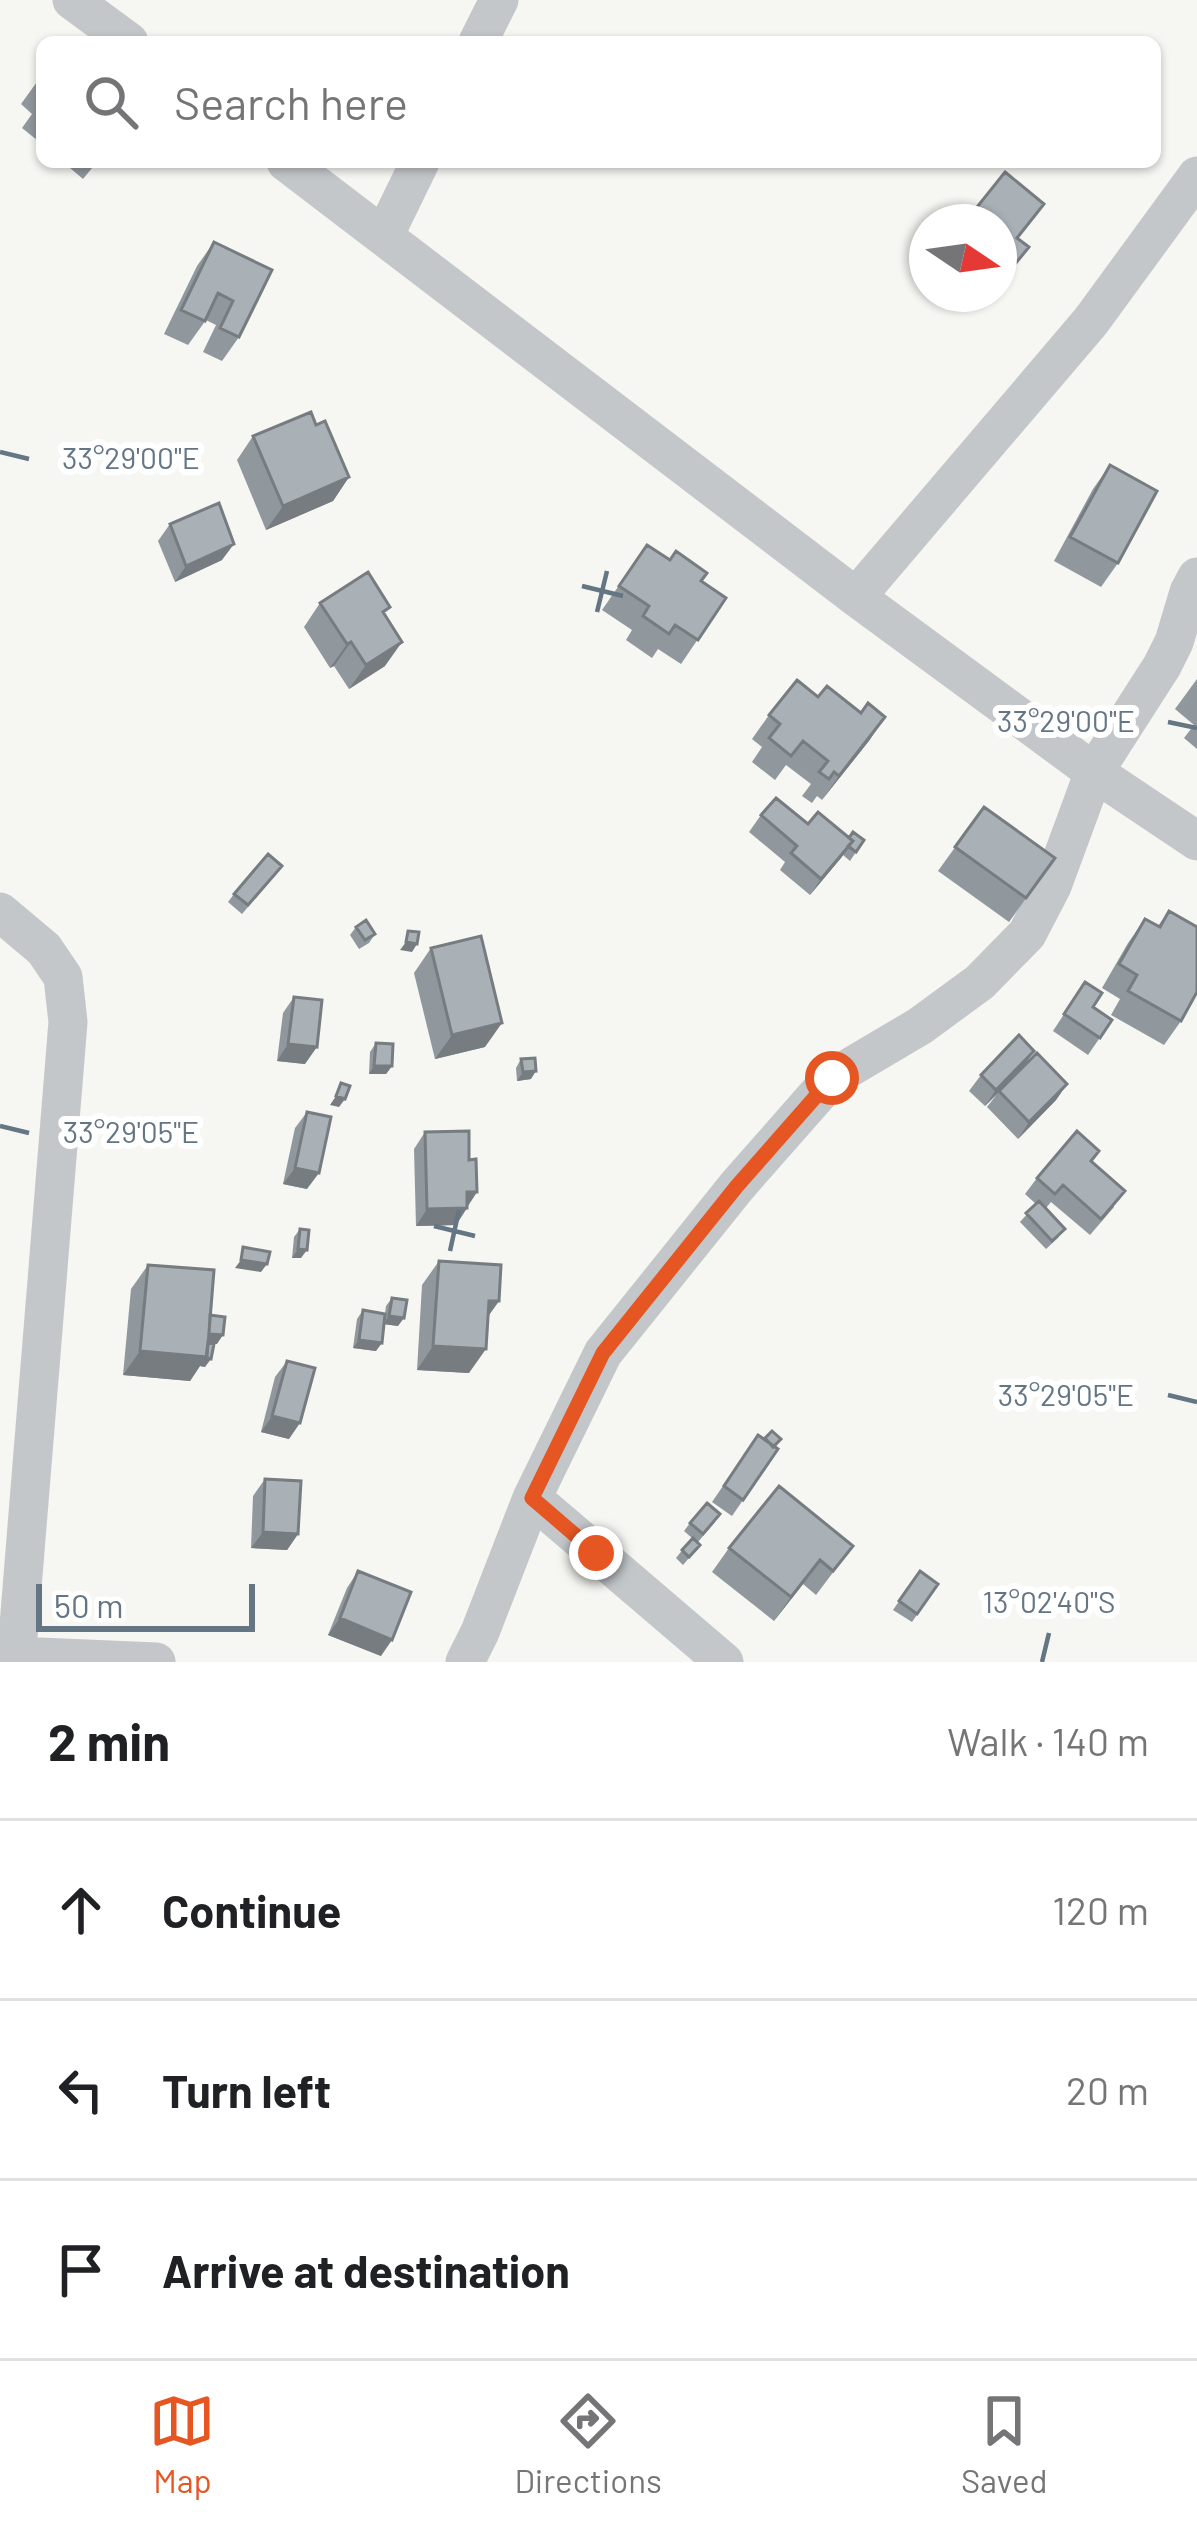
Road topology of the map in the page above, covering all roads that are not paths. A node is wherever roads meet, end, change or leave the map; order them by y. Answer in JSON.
{"nodes":[{"id":1,"x":72,"y":0,"type":"edge"},
{"id":2,"x":499,"y":0,"type":"edge"},
{"id":3,"x":121,"y":36,"type":"edge"},
{"id":4,"x":481,"y":36,"type":"edge"},
{"id":5,"x":294,"y":168,"type":"edge"},
{"id":6,"x":417,"y":168,"type":"edge"},
{"id":7,"x":1197,"y":176,"type":"edge"},
{"id":8,"x":384,"y":236,"type":"junction"},
{"id":9,"x":1197,"y":577,"type":"edge"},
{"id":10,"x":856,"y":597,"type":"junction"},
{"id":11,"x":1094,"y":772,"type":"junction"},
{"id":12,"x":1197,"y":841,"type":"edge"},
{"id":13,"x":0,"y":912,"type":"edge"},
{"id":14,"x":532,"y":1498,"type":"junction"},
{"id":15,"x":17,"y":1659,"type":"edge"},
{"id":16,"x":156,"y":1662,"type":"edge"},
{"id":17,"x":465,"y":1662,"type":"edge"},
{"id":18,"x":724,"y":1662,"type":"edge"}],
"edges":[{"from":1,"to":3,"type":"street"},
{"from":2,"to":4,"type":"street"},
{"from":5,"to":8,"type":"street"},
{"from":6,"to":8,"type":"street"},
{"from":7,"to":10,"type":"street"},
{"from":8,"to":10,"type":"street"},
{"from":9,"to":11,"type":"street"},
{"from":10,"to":11,"type":"street"},
{"from":11,"to":12,"type":"street"},
{"from":11,"to":14,"type":"street"},
{"from":13,"to":15,"type":"street"},
{"from":14,"to":17,"type":"street"},
{"from":14,"to":18,"type":"street"},
{"from":15,"to":16,"type":"street"}]}
